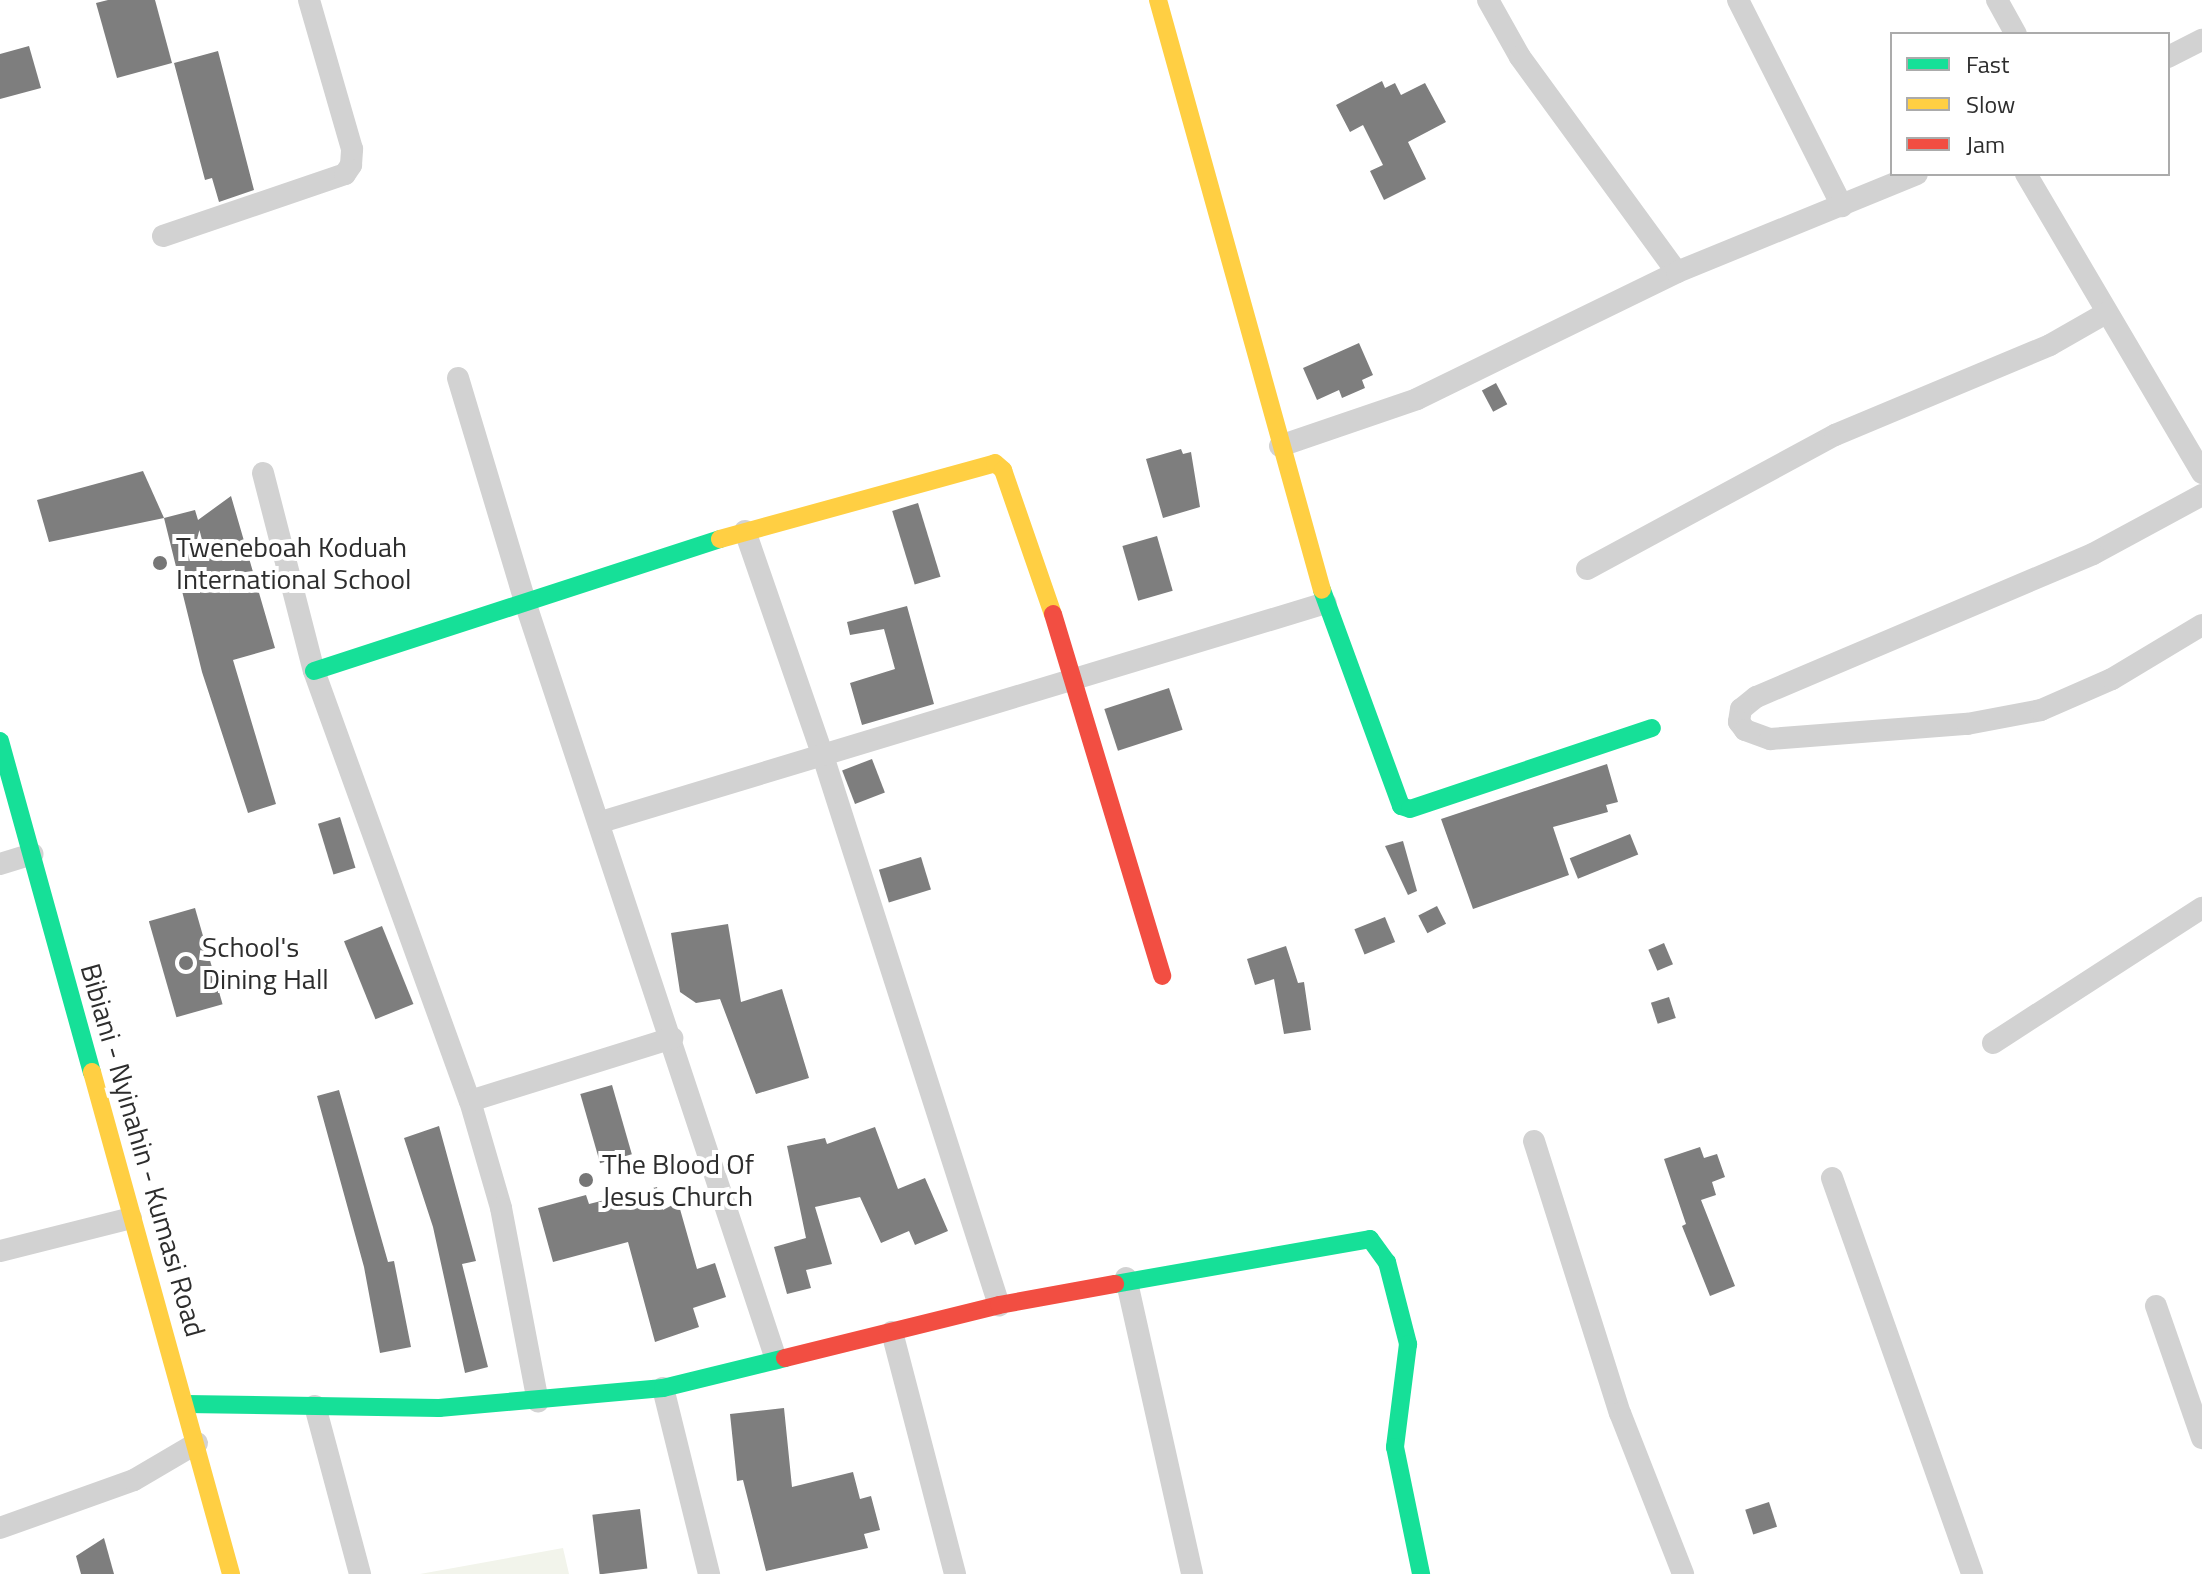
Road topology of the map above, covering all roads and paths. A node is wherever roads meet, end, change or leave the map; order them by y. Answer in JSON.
{"nodes":[{"id":1,"x":309,"y":0,"type":"edge"},
{"id":2,"x":1158,"y":0,"type":"edge"},
{"id":3,"x":1488,"y":0,"type":"edge"},
{"id":4,"x":1738,"y":0,"type":"edge"},
{"id":5,"x":1997,"y":0,"type":"edge"},
{"id":6,"x":2015,"y":32,"type":"edge"},
{"id":7,"x":2202,"y":40,"type":"edge"},
{"id":8,"x":2170,"y":56,"type":"edge"},
{"id":9,"x":1912,"y":176,"type":"edge"},
{"id":10,"x":2027,"y":176,"type":"edge"},
{"id":11,"x":1842,"y":206,"type":"junction"},
{"id":12,"x":163,"y":236,"type":"dead end"},
{"id":13,"x":1677,"y":272,"type":"junction"},
{"id":14,"x":2106,"y":313,"type":"junction"},
{"id":15,"x":458,"y":378,"type":"dead end"},
{"id":16,"x":1280,"y":446,"type":"junction"},
{"id":17,"x":263,"y":473,"type":"dead end"},
{"id":18,"x":2202,"y":473,"type":"edge"},
{"id":19,"x":2202,"y":495,"type":"edge"},
{"id":20,"x":745,"y":531,"type":"junction"},
{"id":21,"x":1587,"y":569,"type":"dead end"},
{"id":22,"x":1326,"y":603,"type":"junction"},
{"id":23,"x":526,"y":605,"type":"junction"},
{"id":24,"x":2202,"y":625,"type":"edge"},
{"id":25,"x":314,"y":671,"type":"junction"},
{"id":26,"x":1076,"y":679,"type":"junction"},
{"id":27,"x":1652,"y":728,"type":"dead end"},
{"id":28,"x":0,"y":741,"type":"edge"},
{"id":29,"x":823,"y":756,"type":"junction"},
{"id":30,"x":601,"y":822,"type":"junction"},
{"id":31,"x":33,"y":854,"type":"junction"},
{"id":32,"x":0,"y":864,"type":"edge"},
{"id":33,"x":2202,"y":908,"type":"edge"},
{"id":34,"x":1162,"y":976,"type":"dead end"},
{"id":35,"x":672,"y":1038,"type":"junction"},
{"id":36,"x":1993,"y":1043,"type":"dead end"},
{"id":37,"x":470,"y":1101,"type":"junction"},
{"id":38,"x":1534,"y":1141,"type":"dead end"},
{"id":39,"x":1832,"y":1178,"type":"dead end"},
{"id":40,"x":131,"y":1218,"type":"junction"},
{"id":41,"x":0,"y":1251,"type":"edge"},
{"id":42,"x":1126,"y":1278,"type":"junction"},
{"id":43,"x":999,"y":1305,"type":"junction"},
{"id":44,"x":2156,"y":1306,"type":"dead end"},
{"id":45,"x":892,"y":1332,"type":"junction"},
{"id":46,"x":776,"y":1359,"type":"junction"},
{"id":47,"x":663,"y":1388,"type":"junction"},
{"id":48,"x":538,"y":1402,"type":"junction"},
{"id":49,"x":186,"y":1404,"type":"junction"},
{"id":50,"x":315,"y":1406,"type":"junction"},
{"id":51,"x":2202,"y":1438,"type":"edge"},
{"id":52,"x":197,"y":1443,"type":"junction"},
{"id":53,"x":0,"y":1528,"type":"edge"},
{"id":54,"x":231,"y":1574,"type":"edge"},
{"id":55,"x":360,"y":1574,"type":"edge"},
{"id":56,"x":709,"y":1574,"type":"edge"},
{"id":57,"x":955,"y":1574,"type":"edge"},
{"id":58,"x":1192,"y":1574,"type":"edge"},
{"id":59,"x":1421,"y":1574,"type":"edge"},
{"id":60,"x":1683,"y":1574,"type":"edge"},
{"id":61,"x":1972,"y":1574,"type":"edge"}],
"edges":[{"from":1,"to":12,"type":"street"},
{"from":2,"to":16,"type":"street"},
{"from":3,"to":13,"type":"street"},
{"from":4,"to":11,"type":"street"},
{"from":5,"to":6,"type":"street"},
{"from":7,"to":8,"type":"street"},
{"from":9,"to":11,"type":"street"},
{"from":10,"to":14,"type":"street"},
{"from":11,"to":13,"type":"street"},
{"from":13,"to":16,"type":"street"},
{"from":14,"to":18,"type":"street"},
{"from":14,"to":21,"type":"street"},
{"from":15,"to":23,"type":"street"},
{"from":16,"to":22,"type":"street"},
{"from":17,"to":25,"type":"street"},
{"from":19,"to":24,"type":"street"},
{"from":20,"to":23,"type":"street"},
{"from":20,"to":26,"type":"street"},
{"from":20,"to":29,"type":"street"},
{"from":22,"to":26,"type":"street"},
{"from":22,"to":27,"type":"street"},
{"from":23,"to":25,"type":"street"},
{"from":23,"to":30,"type":"street"},
{"from":25,"to":37,"type":"street"},
{"from":26,"to":29,"type":"street"},
{"from":26,"to":34,"type":"street"},
{"from":28,"to":31,"type":"street","name":"Bibiani - Nyinahin - Kumasi Road"},
{"from":29,"to":30,"type":"street"},
{"from":29,"to":43,"type":"street"},
{"from":30,"to":35,"type":"street"},
{"from":31,"to":32,"type":"street"},
{"from":31,"to":40,"type":"street","name":"Bibiani - Nyinahin - Kumasi Road"},
{"from":33,"to":36,"type":"street"},
{"from":35,"to":37,"type":"street"},
{"from":35,"to":46,"type":"street"},
{"from":37,"to":48,"type":"street"},
{"from":38,"to":60,"type":"street"},
{"from":39,"to":61,"type":"street"},
{"from":40,"to":41,"type":"street"},
{"from":40,"to":49,"type":"street","name":"Bibiani - Nyinahin - Kumasi Road"},
{"from":42,"to":43,"type":"street"},
{"from":42,"to":58,"type":"street"},
{"from":42,"to":59,"type":"street"},
{"from":43,"to":45,"type":"street"},
{"from":44,"to":51,"type":"street"},
{"from":45,"to":46,"type":"street"},
{"from":45,"to":57,"type":"street"},
{"from":46,"to":47,"type":"street"},
{"from":47,"to":48,"type":"street"},
{"from":47,"to":56,"type":"street"},
{"from":48,"to":50,"type":"street"},
{"from":49,"to":50,"type":"street"},
{"from":49,"to":52,"type":"street","name":"Bibiani - Nyinahin - Kumasi Road"},
{"from":50,"to":55,"type":"street"},
{"from":52,"to":53,"type":"street"},
{"from":52,"to":54,"type":"street","name":"Bibiani - Nyinahin - Kumasi Road"}]}
